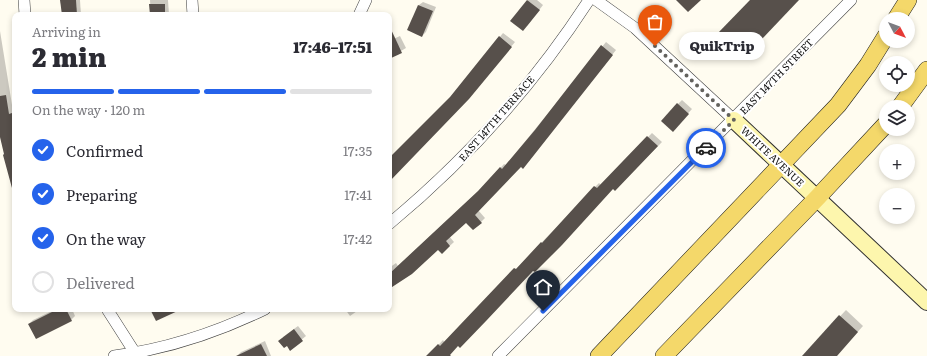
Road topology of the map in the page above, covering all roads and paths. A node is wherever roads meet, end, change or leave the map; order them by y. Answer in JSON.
{"nodes":[{"id":1,"x":24,"y":0,"type":"edge"},
{"id":2,"x":192,"y":0,"type":"edge"},
{"id":3,"x":366,"y":0,"type":"edge"},
{"id":4,"x":589,"y":0,"type":"edge"},
{"id":5,"x":596,"y":0,"type":"edge"},
{"id":6,"x":851,"y":0,"type":"edge"},
{"id":7,"x":908,"y":0,"type":"edge"},
{"id":8,"x":25,"y":12,"type":"edge"},
{"id":9,"x":194,"y":12,"type":"edge"},
{"id":10,"x":360,"y":12,"type":"edge"},
{"id":11,"x":900,"y":12,"type":"edge"},
{"id":12,"x":879,"y":47,"type":"edge"},
{"id":13,"x":927,"y":70,"type":"edge"},
{"id":14,"x":905,"y":100,"type":"edge"},
{"id":15,"x":734,"y":120,"type":"junction"},
{"id":16,"x":879,"y":132,"type":"edge"},
{"id":17,"x":782,"y":164,"type":"junction"},
{"id":18,"x":818,"y":197,"type":"junction"},
{"id":19,"x":392,"y":221,"type":"edge"},
{"id":20,"x":927,"y":302,"type":"edge"},
{"id":21,"x":109,"y":312,"type":"edge"},
{"id":22,"x":257,"y":312,"type":"edge"},
{"id":23,"x":136,"y":355,"type":"edge"},
{"id":24,"x":114,"y":356,"type":"edge"},
{"id":25,"x":498,"y":356,"type":"edge"},
{"id":26,"x":600,"y":356,"type":"edge"},
{"id":27,"x":664,"y":356,"type":"edge"}],
"edges":[{"from":1,"to":8,"type":"street"},
{"from":2,"to":9,"type":"street"},
{"from":3,"to":10,"type":"street"},
{"from":4,"to":19,"type":"street","name":"EAST 147TH TERRACE"},
{"from":5,"to":15,"type":"street","name":"WHITE AVENUE"},
{"from":6,"to":15,"type":"street","name":"EAST 147TH STREET"},
{"from":7,"to":11,"type":"main road"},
{"from":12,"to":17,"type":"main road"},
{"from":13,"to":14,"type":"main road"},
{"from":15,"to":17,"type":"street","name":"WHITE AVENUE"},
{"from":15,"to":25,"type":"street","name":"EAST 147TH STREET"},
{"from":16,"to":18,"type":"main road"},
{"from":17,"to":18,"type":"street","name":"WHITE AVENUE"},
{"from":17,"to":26,"type":"main road"},
{"from":18,"to":20,"type":"street","name":"WHITE AVENUE"},
{"from":18,"to":27,"type":"main road"},
{"from":21,"to":23,"type":"street"},
{"from":22,"to":23,"type":"street"},
{"from":23,"to":24,"type":"street"}]}
